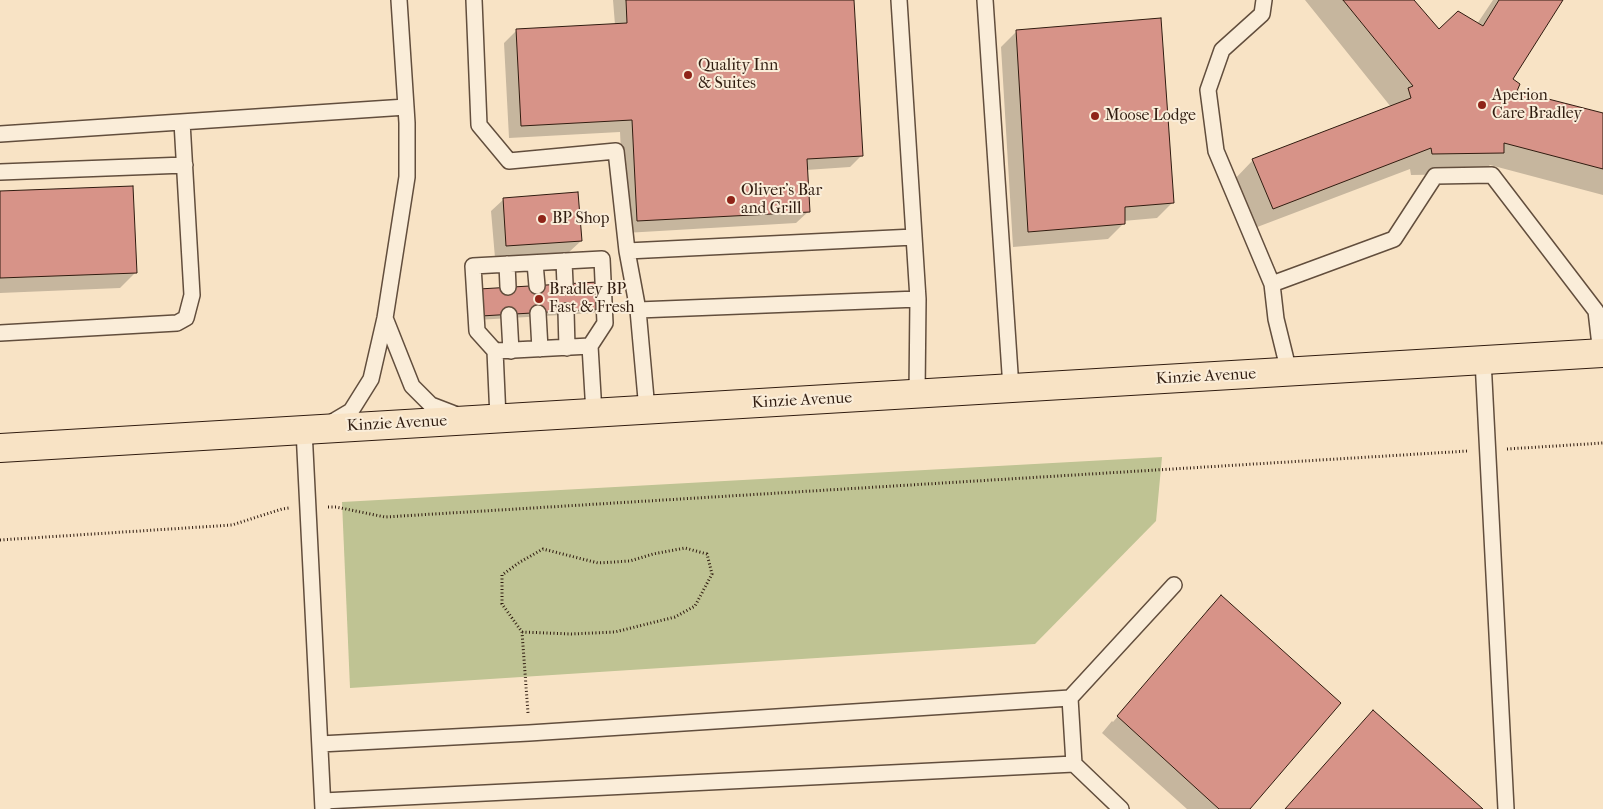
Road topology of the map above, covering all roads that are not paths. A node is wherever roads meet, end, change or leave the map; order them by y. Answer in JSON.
{"nodes":[{"id":1,"x":398,"y":0,"type":"edge"},
{"id":2,"x":474,"y":0,"type":"edge"},
{"id":3,"x":899,"y":0,"type":"edge"},
{"id":4,"x":985,"y":0,"type":"edge"},
{"id":5,"x":1264,"y":0,"type":"edge"},
{"id":6,"x":406,"y":107,"type":"junction"},
{"id":7,"x":182,"y":122,"type":"junction"},
{"id":8,"x":0,"y":134,"type":"edge"},
{"id":9,"x":185,"y":165,"type":"junction"},
{"id":10,"x":0,"y":172,"type":"edge"},
{"id":11,"x":914,"y":237,"type":"junction"},
{"id":12,"x":627,"y":251,"type":"junction"},
{"id":13,"x":564,"y":261,"type":"junction"},
{"id":14,"x":535,"y":263,"type":"junction"},
{"id":15,"x":507,"y":264,"type":"junction"},
{"id":16,"x":565,"y":284,"type":"dead end"},
{"id":17,"x":1272,"y":284,"type":"junction"},
{"id":18,"x":537,"y":286,"type":"dead end"},
{"id":19,"x":508,"y":287,"type":"dead end"},
{"id":20,"x":918,"y":299,"type":"junction"},
{"id":21,"x":638,"y":310,"type":"junction"},
{"id":22,"x":566,"y":311,"type":"dead end"},
{"id":23,"x":538,"y":313,"type":"dead end"},
{"id":24,"x":509,"y":315,"type":"dead end"},
{"id":25,"x":386,"y":318,"type":"junction"},
{"id":26,"x":0,"y":333,"type":"edge"},
{"id":27,"x":590,"y":346,"type":"junction"},
{"id":28,"x":567,"y":348,"type":"junction"},
{"id":29,"x":540,"y":349,"type":"junction"},
{"id":30,"x":495,"y":351,"type":"junction"},
{"id":31,"x":511,"y":351,"type":"junction"},
{"id":32,"x":1602,"y":353,"type":"edge"},
{"id":33,"x":1484,"y":360,"type":"junction"},
{"id":34,"x":1289,"y":372,"type":"junction"},
{"id":35,"x":1011,"y":388,"type":"junction"},
{"id":36,"x":917,"y":394,"type":"junction"},
{"id":37,"x":647,"y":410,"type":"junction"},
{"id":38,"x":594,"y":413,"type":"junction"},
{"id":39,"x":485,"y":419,"type":"junction"},
{"id":40,"x":312,"y":429,"type":"junction"},
{"id":41,"x":0,"y":448,"type":"edge"},
{"id":42,"x":1174,"y":586,"type":"dead end"},
{"id":43,"x":1070,"y":698,"type":"junction"},
{"id":44,"x":320,"y":744,"type":"junction"},
{"id":45,"x":1074,"y":764,"type":"junction"},
{"id":46,"x":323,"y":805,"type":"edge"},
{"id":47,"x":1121,"y":809,"type":"edge"},
{"id":48,"x":1506,"y":809,"type":"edge"}],
"edges":[{"from":1,"to":6,"type":"lane"},
{"from":2,"to":12,"type":"lane"},
{"from":3,"to":11,"type":"lane"},
{"from":4,"to":35,"type":"lane"},
{"from":5,"to":17,"type":"lane"},
{"from":6,"to":7,"type":"lane"},
{"from":6,"to":25,"type":"lane"},
{"from":7,"to":8,"type":"lane"},
{"from":7,"to":9,"type":"lane"},
{"from":9,"to":10,"type":"lane"},
{"from":9,"to":26,"type":"lane"},
{"from":11,"to":12,"type":"lane"},
{"from":11,"to":20,"type":"lane"},
{"from":12,"to":21,"type":"lane"},
{"from":13,"to":14,"type":"lane"},
{"from":13,"to":16,"type":"lane"},
{"from":13,"to":27,"type":"lane"},
{"from":14,"to":15,"type":"lane"},
{"from":14,"to":18,"type":"lane"},
{"from":15,"to":19,"type":"lane"},
{"from":15,"to":30,"type":"lane"},
{"from":17,"to":32,"type":"lane"},
{"from":17,"to":34,"type":"lane"},
{"from":20,"to":21,"type":"lane"},
{"from":20,"to":36,"type":"lane"},
{"from":21,"to":37,"type":"lane"},
{"from":22,"to":28,"type":"lane"},
{"from":23,"to":29,"type":"lane"},
{"from":24,"to":31,"type":"lane"},
{"from":25,"to":39,"type":"lane"},
{"from":25,"to":40,"type":"lane"},
{"from":27,"to":28,"type":"lane"},
{"from":27,"to":38,"type":"lane"},
{"from":28,"to":29,"type":"lane"},
{"from":29,"to":31,"type":"lane"},
{"from":30,"to":31,"type":"lane"},
{"from":30,"to":39,"type":"lane"},
{"from":32,"to":33,"type":"main road","name":"Kinzie Avenue"},
{"from":33,"to":34,"type":"main road","name":"Kinzie Avenue"},
{"from":33,"to":48,"type":"lane"},
{"from":34,"to":35,"type":"main road","name":"Kinzie Avenue"},
{"from":35,"to":36,"type":"main road","name":"Kinzie Avenue"},
{"from":36,"to":37,"type":"main road","name":"Kinzie Avenue"},
{"from":37,"to":38,"type":"main road","name":"Kinzie Avenue"},
{"from":38,"to":39,"type":"main road","name":"Kinzie Avenue"},
{"from":39,"to":40,"type":"main road","name":"Kinzie Avenue"},
{"from":40,"to":41,"type":"main road","name":"Kinzie Avenue"},
{"from":40,"to":44,"type":"lane"},
{"from":42,"to":43,"type":"lane"},
{"from":43,"to":44,"type":"lane"},
{"from":43,"to":45,"type":"lane"},
{"from":44,"to":46,"type":"lane"},
{"from":45,"to":46,"type":"lane"},
{"from":45,"to":47,"type":"lane"}]}
